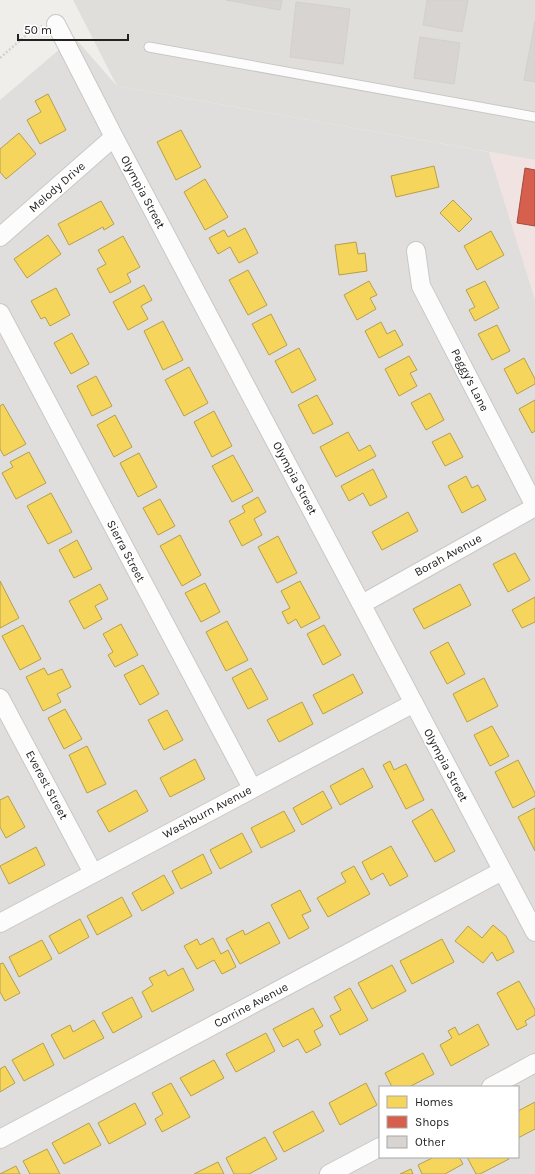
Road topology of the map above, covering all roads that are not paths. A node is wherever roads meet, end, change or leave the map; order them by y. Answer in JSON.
{"nodes":[{"id":1,"x":56,"y":24,"type":"road end"},
{"id":2,"x":149,"y":47,"type":"dead end"},
{"id":3,"x":535,"y":117,"type":"edge"},
{"id":4,"x":114,"y":137,"type":"junction"},
{"id":5,"x":0,"y":237,"type":"edge"},
{"id":6,"x":416,"y":251,"type":"dead end"},
{"id":7,"x":0,"y":313,"type":"edge"},
{"id":8,"x":535,"y":506,"type":"edge"},
{"id":9,"x":362,"y":604,"type":"junction"},
{"id":10,"x":0,"y":698,"type":"edge"},
{"id":11,"x":414,"y":703,"type":"junction"},
{"id":12,"x":252,"y":788,"type":"junction"},
{"id":13,"x":502,"y":871,"type":"junction"},
{"id":14,"x":93,"y":873,"type":"junction"},
{"id":15,"x":0,"y":923,"type":"edge"},
{"id":16,"x":535,"y":932,"type":"edge"},
{"id":17,"x":535,"y":1063,"type":"edge"},
{"id":18,"x":493,"y":1086,"type":"edge"},
{"id":19,"x":0,"y":1139,"type":"edge"},
{"id":20,"x":379,"y":1148,"type":"edge"},
{"id":21,"x":329,"y":1174,"type":"edge"}],
"edges":[{"from":1,"to":4,"type":"street","name":"Olympia Street"},
{"from":2,"to":3,"type":"lane"},
{"from":4,"to":5,"type":"street","name":"Melody Drive"},
{"from":4,"to":9,"type":"street","name":"Olympia Street"},
{"from":6,"to":8,"type":"street","name":"Peggy's Lane"},
{"from":7,"to":12,"type":"street","name":"Sierra Street"},
{"from":8,"to":9,"type":"street","name":"Borah Avenue"},
{"from":9,"to":11,"type":"street","name":"Olympia Street"},
{"from":10,"to":14,"type":"street","name":"Everest Street"},
{"from":11,"to":12,"type":"street","name":"Washburn Avenue"},
{"from":11,"to":13,"type":"street","name":"Olympia Street"},
{"from":12,"to":14,"type":"street","name":"Washburn Avenue"},
{"from":13,"to":16,"type":"street","name":"Olympia Street"},
{"from":13,"to":19,"type":"street","name":"Corrine Avenue"},
{"from":14,"to":15,"type":"street","name":"Washburn Avenue"},
{"from":17,"to":18,"type":"street"},
{"from":20,"to":21,"type":"street"}]}
